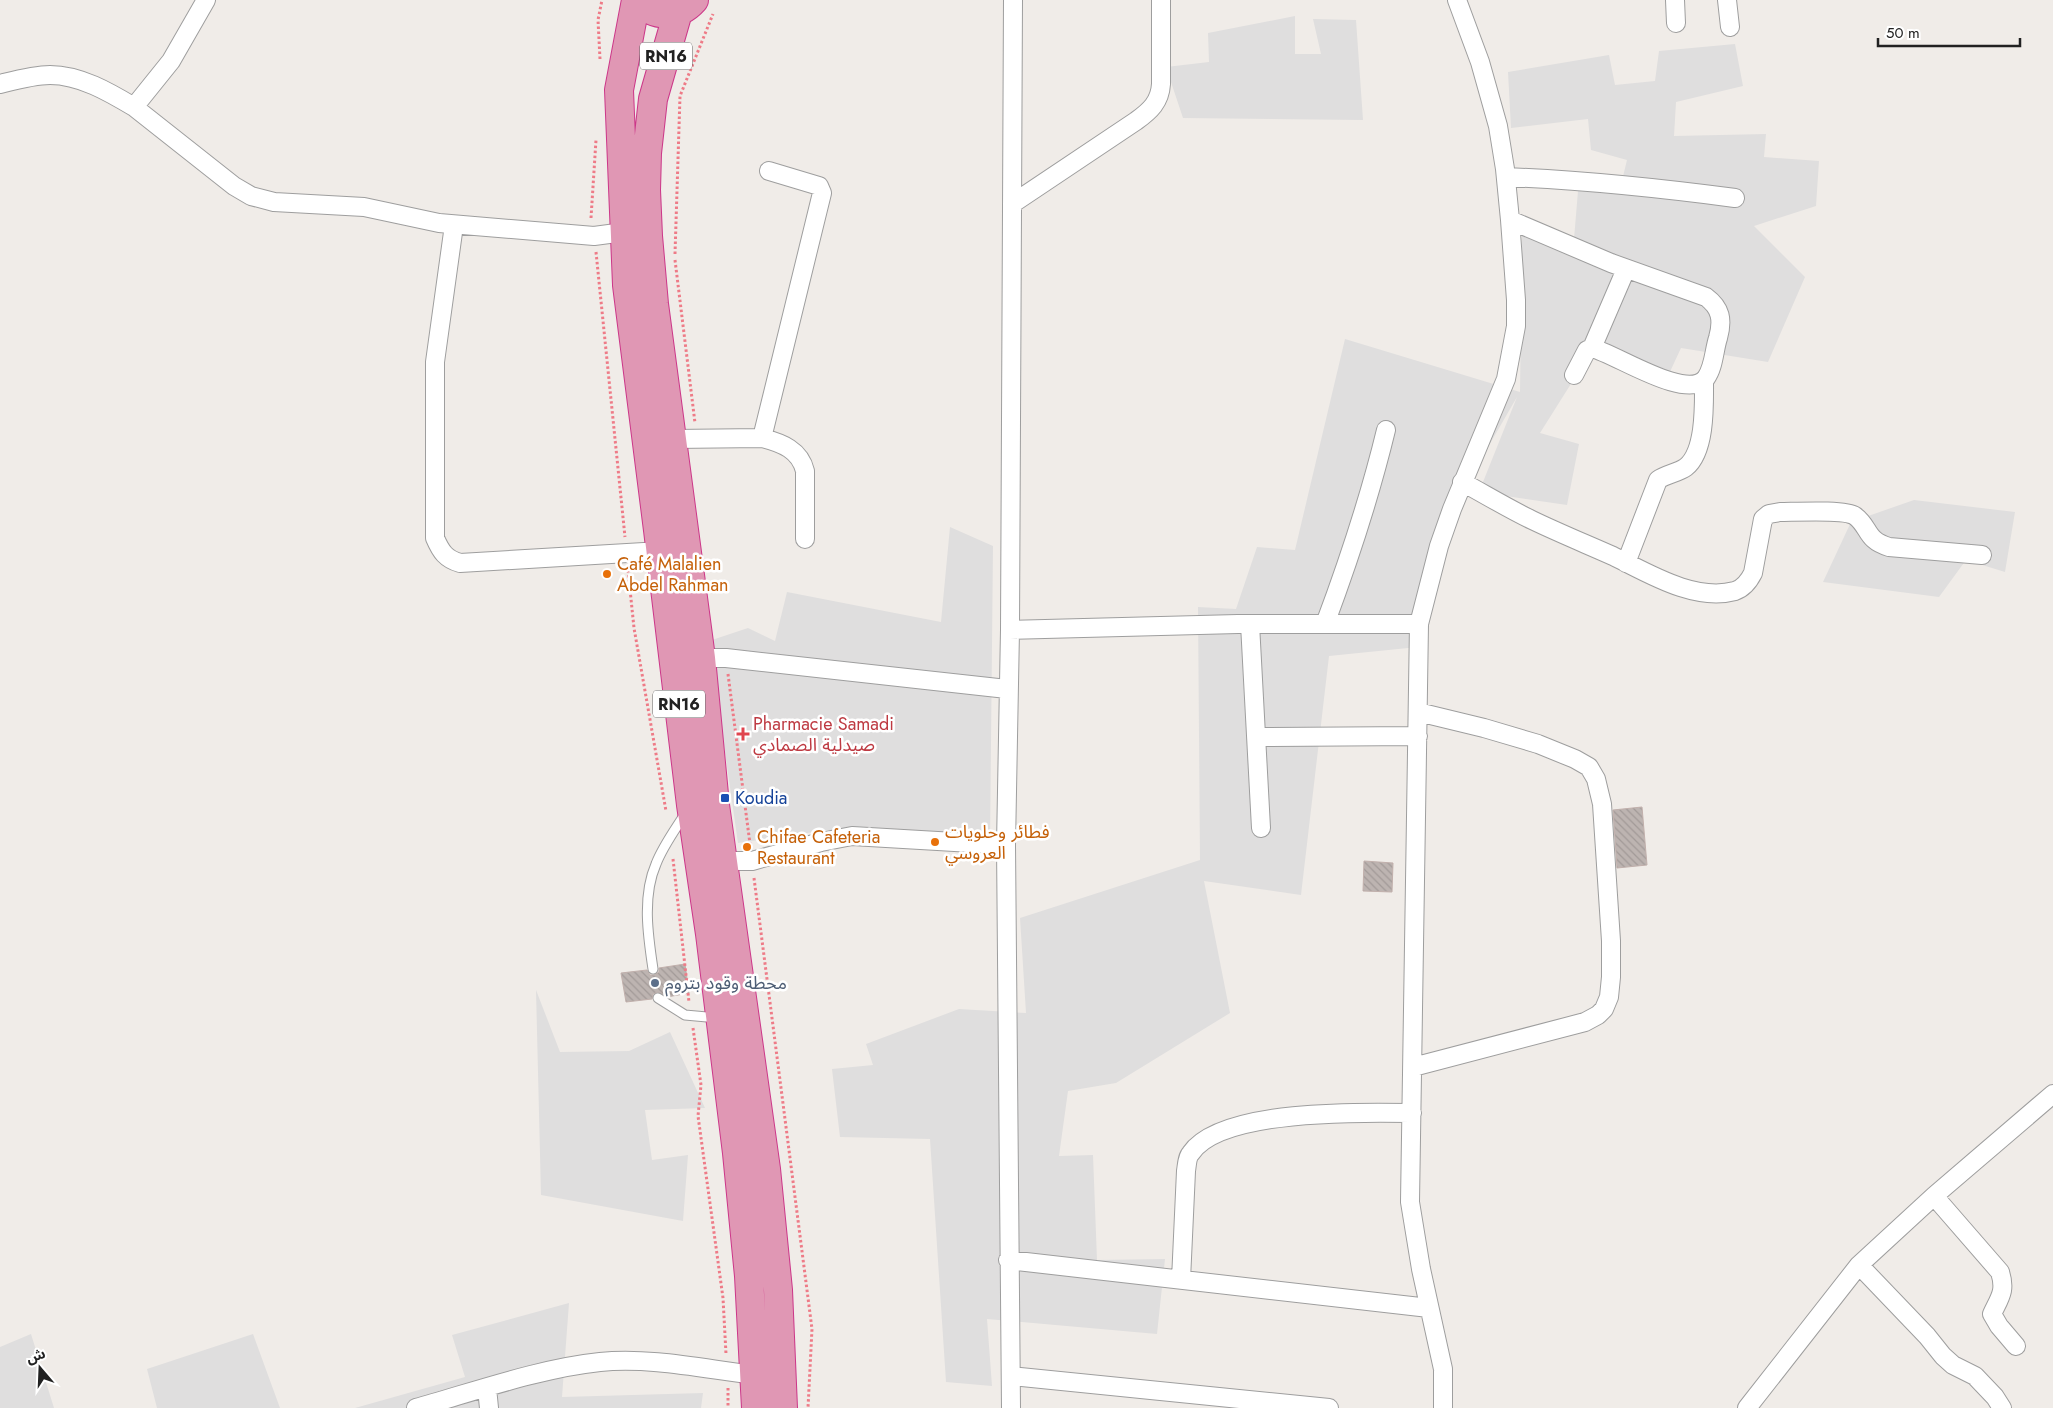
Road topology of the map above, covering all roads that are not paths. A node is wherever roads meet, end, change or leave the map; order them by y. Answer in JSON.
{"nodes":[{"id":1,"x":206,"y":0,"type":"edge"},
{"id":2,"x":638,"y":0,"type":"edge"},
{"id":3,"x":1013,"y":0,"type":"edge"},
{"id":4,"x":1161,"y":0,"type":"edge"},
{"id":5,"x":1457,"y":0,"type":"edge"},
{"id":6,"x":1675,"y":0,"type":"edge"},
{"id":7,"x":1727,"y":0,"type":"edge"},
{"id":8,"x":696,"y":7,"type":"edge"},
{"id":9,"x":1676,"y":23,"type":"dead end"},
{"id":10,"x":1730,"y":27,"type":"dead end"},
{"id":11,"x":0,"y":84,"type":"edge"},
{"id":12,"x":134,"y":107,"type":"junction"},
{"id":13,"x":769,"y":171,"type":"dead end"},
{"id":14,"x":1506,"y":177,"type":"junction"},
{"id":15,"x":1735,"y":198,"type":"dead end"},
{"id":16,"x":1012,"y":204,"type":"junction"},
{"id":17,"x":1510,"y":220,"type":"junction"},
{"id":18,"x":454,"y":225,"type":"junction"},
{"id":19,"x":624,"y":232,"type":"junction"},
{"id":20,"x":1626,"y":268,"type":"junction"},
{"id":21,"x":1592,"y":348,"type":"junction"},
{"id":22,"x":1574,"y":376,"type":"dead end"},
{"id":23,"x":1704,"y":380,"type":"junction"},
{"id":24,"x":1386,"y":430,"type":"dead end"},
{"id":25,"x":685,"y":438,"type":"junction"},
{"id":26,"x":762,"y":438,"type":"junction"},
{"id":27,"x":1462,"y":482,"type":"junction"},
{"id":28,"x":805,"y":538,"type":"dead end"},
{"id":29,"x":661,"y":551,"type":"junction"},
{"id":30,"x":1982,"y":555,"type":"dead end"},
{"id":31,"x":1626,"y":563,"type":"junction"},
{"id":32,"x":1250,"y":624,"type":"junction"},
{"id":33,"x":1325,"y":624,"type":"junction"},
{"id":34,"x":1419,"y":624,"type":"junction"},
{"id":35,"x":1010,"y":630,"type":"junction"},
{"id":36,"x":713,"y":658,"type":"junction"},
{"id":37,"x":1007,"y":690,"type":"junction"},
{"id":38,"x":1418,"y":712,"type":"junction"},
{"id":39,"x":1418,"y":736,"type":"junction"},
{"id":40,"x":1256,"y":737,"type":"junction"},
{"id":41,"x":691,"y":805,"type":"junction"},
{"id":42,"x":1261,"y":828,"type":"dead end"},
{"id":43,"x":1006,"y":845,"type":"junction"},
{"id":44,"x":722,"y":861,"type":"junction"},
{"id":45,"x":653,"y":969,"type":"dead end"},
{"id":46,"x":658,"y":998,"type":"dead end"},
{"id":47,"x":721,"y":1018,"type":"junction"},
{"id":48,"x":1413,"y":1067,"type":"junction"},
{"id":49,"x":2053,"y":1094,"type":"edge"},
{"id":50,"x":1412,"y":1113,"type":"junction"},
{"id":51,"x":1934,"y":1196,"type":"junction"},
{"id":52,"x":1008,"y":1260,"type":"junction"},
{"id":53,"x":1859,"y":1264,"type":"junction"},
{"id":54,"x":1181,"y":1280,"type":"junction"},
{"id":55,"x":1429,"y":1308,"type":"junction"},
{"id":56,"x":2016,"y":1346,"type":"dead end"},
{"id":57,"x":755,"y":1375,"type":"junction"},
{"id":58,"x":1011,"y":1376,"type":"junction"},
{"id":59,"x":487,"y":1388,"type":"junction"},
{"id":60,"x":416,"y":1408,"type":"edge"},
{"id":61,"x":489,"y":1408,"type":"edge"},
{"id":62,"x":756,"y":1408,"type":"edge"},
{"id":63,"x":783,"y":1408,"type":"edge"},
{"id":64,"x":1010,"y":1408,"type":"edge"},
{"id":65,"x":1329,"y":1408,"type":"edge"},
{"id":66,"x":1443,"y":1408,"type":"edge"},
{"id":67,"x":1747,"y":1408,"type":"edge"},
{"id":68,"x":2002,"y":1408,"type":"edge"}],
"edges":[{"from":1,"to":12,"type":"street"},
{"from":2,"to":8,"type":"highway","number":"RN16"},
{"from":2,"to":19,"type":"highway","number":"RN16"},
{"from":3,"to":16,"type":"street"},
{"from":4,"to":16,"type":"street"},
{"from":5,"to":14,"type":"street"},
{"from":6,"to":9,"type":"street"},
{"from":7,"to":10,"type":"street"},
{"from":8,"to":25,"type":"highway","number":"RN16"},
{"from":11,"to":12,"type":"street"},
{"from":12,"to":18,"type":"street"},
{"from":13,"to":26,"type":"street"},
{"from":14,"to":15,"type":"street"},
{"from":14,"to":17,"type":"street"},
{"from":16,"to":35,"type":"street"},
{"from":17,"to":20,"type":"street"},
{"from":17,"to":27,"type":"street"},
{"from":18,"to":19,"type":"street"},
{"from":18,"to":29,"type":"street"},
{"from":19,"to":29,"type":"highway","number":"RN16"},
{"from":20,"to":21,"type":"street"},
{"from":20,"to":23,"type":"street"},
{"from":21,"to":22,"type":"street"},
{"from":21,"to":23,"type":"street"},
{"from":23,"to":31,"type":"street"},
{"from":24,"to":33,"type":"street"},
{"from":25,"to":26,"type":"street"},
{"from":25,"to":36,"type":"highway","number":"RN16"},
{"from":26,"to":28,"type":"street"},
{"from":27,"to":31,"type":"street"},
{"from":27,"to":34,"type":"street"},
{"from":29,"to":41,"type":"highway","number":"RN16"},
{"from":30,"to":31,"type":"street"},
{"from":32,"to":33,"type":"street"},
{"from":32,"to":35,"type":"street"},
{"from":32,"to":40,"type":"street"},
{"from":33,"to":34,"type":"street"},
{"from":34,"to":38,"type":"street"},
{"from":35,"to":37,"type":"street"},
{"from":36,"to":37,"type":"street"},
{"from":36,"to":44,"type":"highway","number":"RN16"},
{"from":37,"to":43,"type":"street"},
{"from":38,"to":39,"type":"street"},
{"from":38,"to":48,"type":"street"},
{"from":39,"to":40,"type":"street"},
{"from":39,"to":48,"type":"street"},
{"from":40,"to":42,"type":"street"},
{"from":41,"to":45,"type":"lane"},
{"from":41,"to":47,"type":"highway","number":"RN16"},
{"from":43,"to":44,"type":"street"},
{"from":43,"to":52,"type":"street"},
{"from":44,"to":63,"type":"highway","number":"RN16"},
{"from":46,"to":47,"type":"lane"},
{"from":47,"to":57,"type":"highway","number":"RN16"},
{"from":48,"to":50,"type":"street"},
{"from":49,"to":51,"type":"street"},
{"from":50,"to":54,"type":"street"},
{"from":50,"to":55,"type":"street"},
{"from":51,"to":53,"type":"street"},
{"from":51,"to":56,"type":"street"},
{"from":52,"to":54,"type":"street"},
{"from":52,"to":58,"type":"street"},
{"from":53,"to":67,"type":"street"},
{"from":53,"to":68,"type":"street"},
{"from":54,"to":55,"type":"street"},
{"from":55,"to":66,"type":"street"},
{"from":57,"to":59,"type":"street"},
{"from":57,"to":62,"type":"highway","number":"RN16"},
{"from":58,"to":64,"type":"street"},
{"from":58,"to":65,"type":"street"},
{"from":59,"to":60,"type":"street"},
{"from":59,"to":61,"type":"street"}]}
